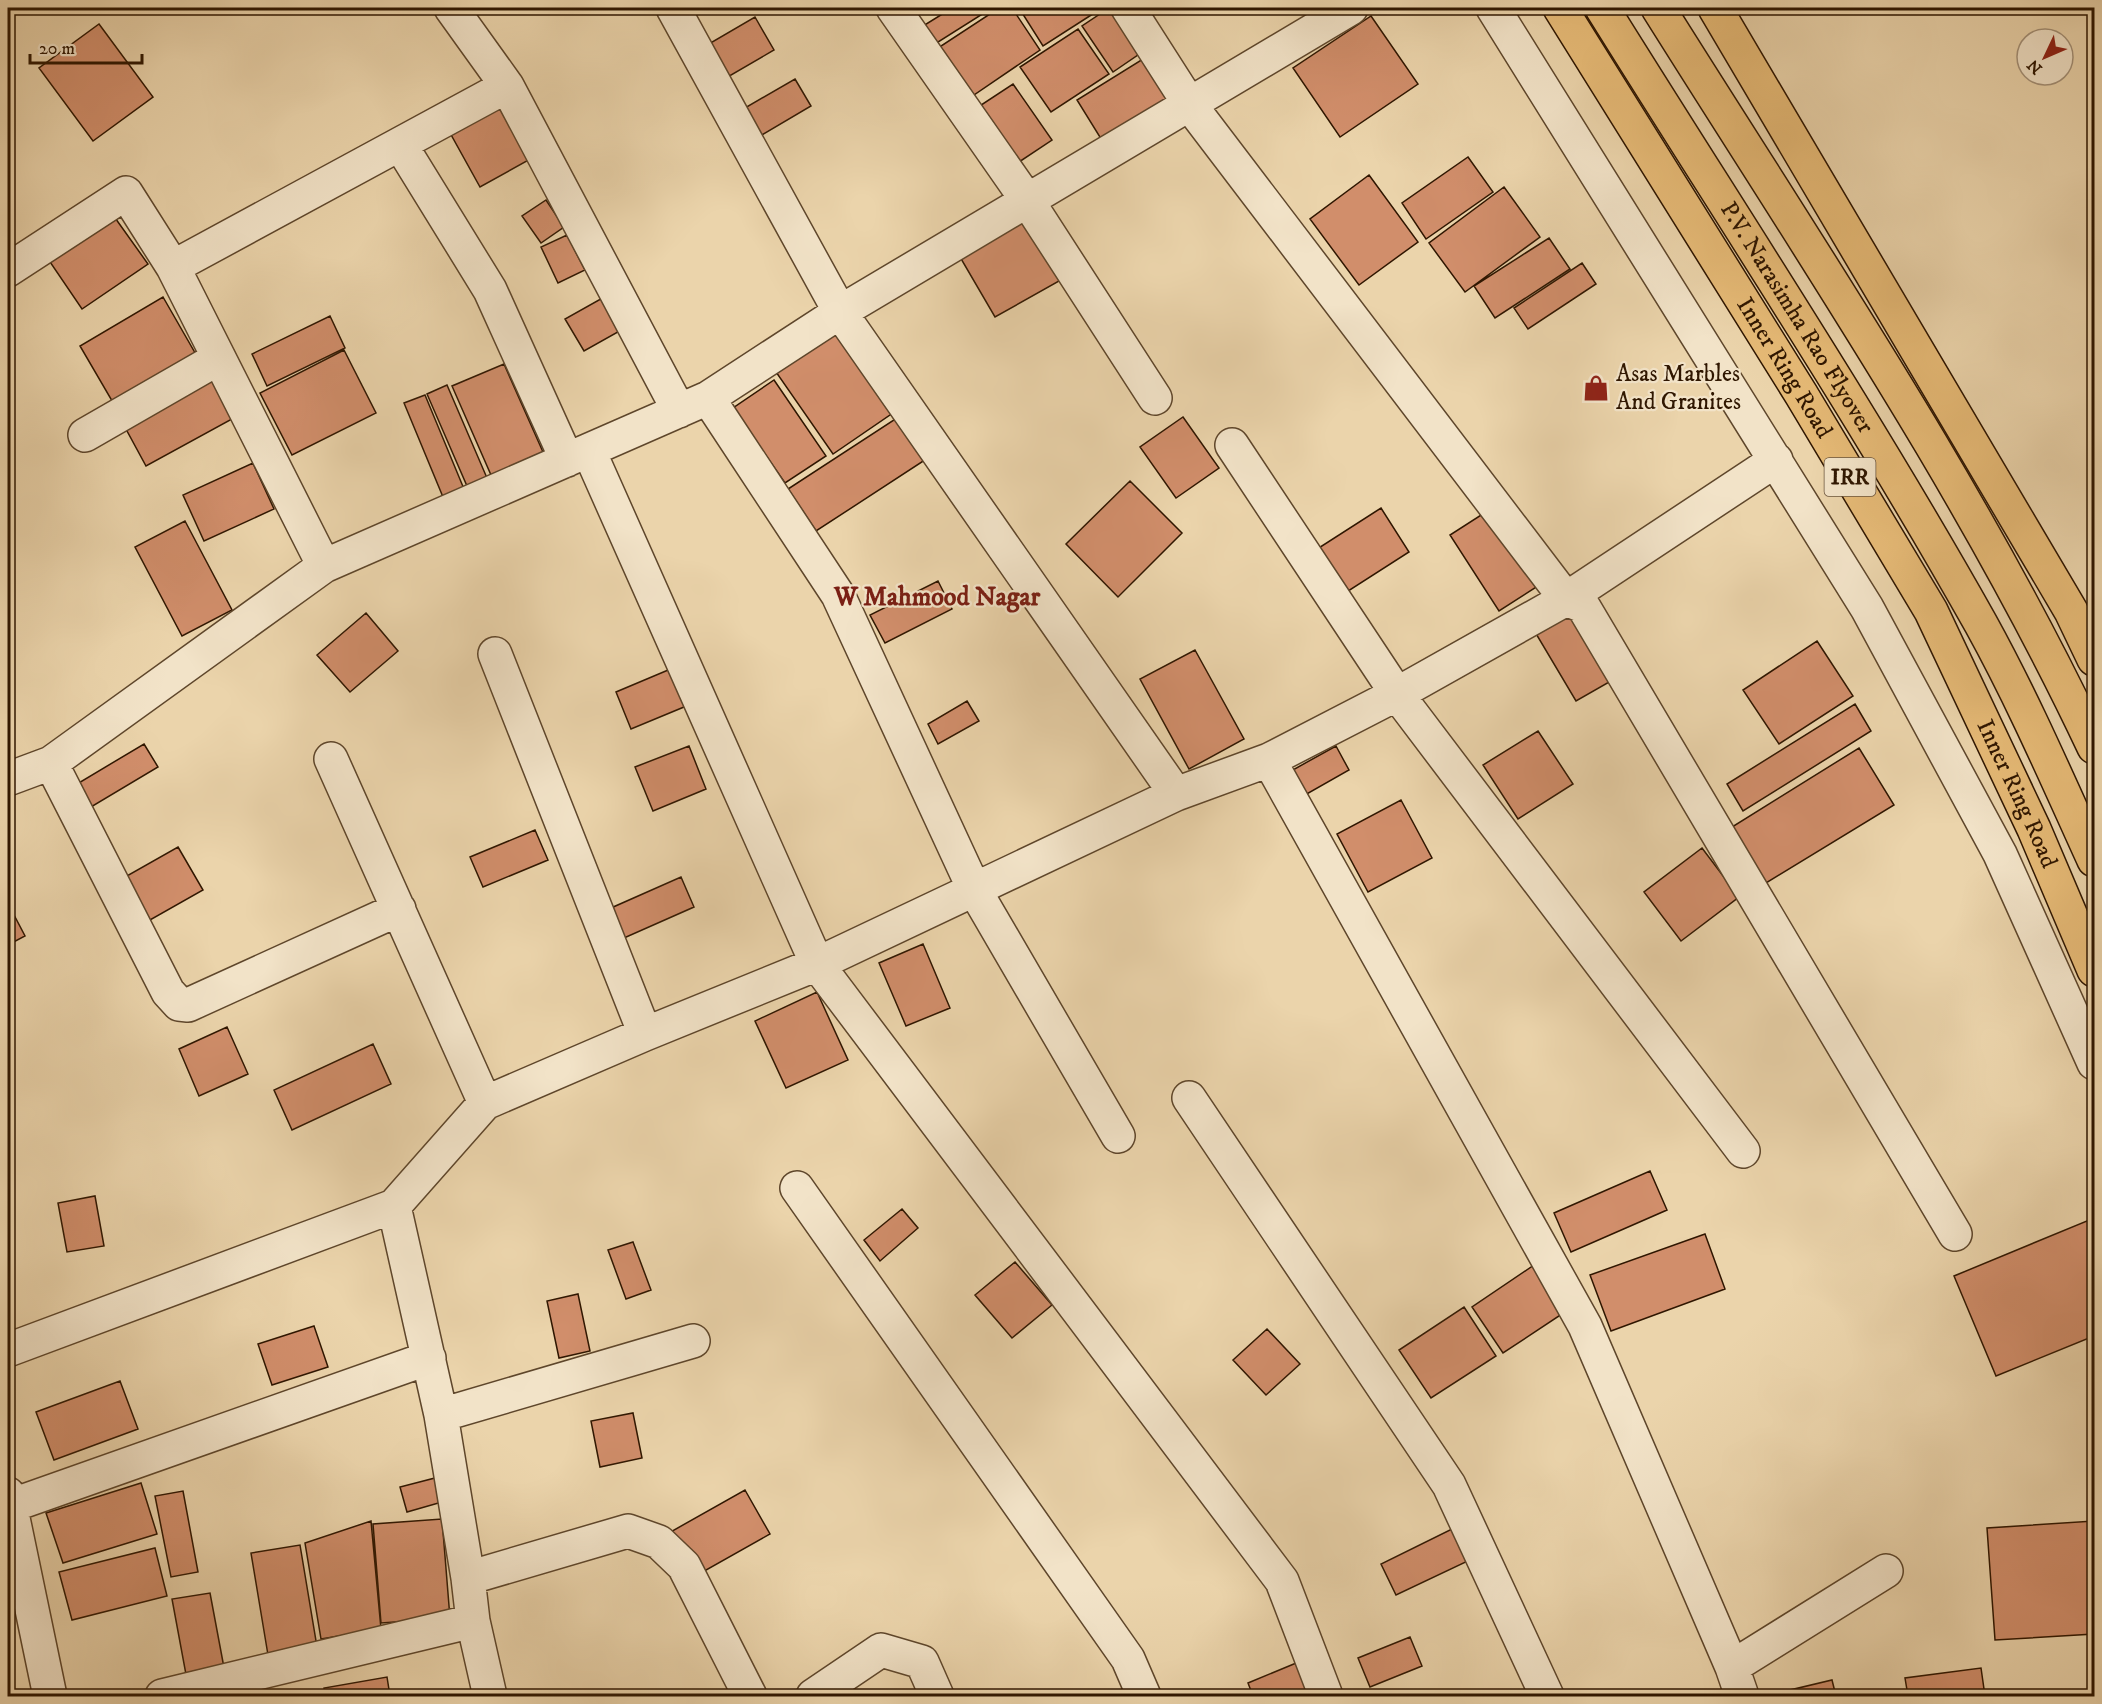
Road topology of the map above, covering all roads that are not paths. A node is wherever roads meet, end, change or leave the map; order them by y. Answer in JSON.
{"nodes":[{"id":1,"x":451,"y":8,"type":"edge"},
{"id":2,"x":673,"y":8,"type":"edge"},
{"id":3,"x":893,"y":8,"type":"edge"},
{"id":4,"x":1128,"y":8,"type":"edge"},
{"id":5,"x":1351,"y":8,"type":"edge"},
{"id":6,"x":1493,"y":8,"type":"edge"},
{"id":7,"x":1560,"y":8,"type":"edge"},
{"id":8,"x":1602,"y":8,"type":"edge"},
{"id":9,"x":1658,"y":8,"type":"edge"},
{"id":10,"x":1715,"y":8,"type":"edge"},
{"id":11,"x":507,"y":86,"type":"junction"},
{"id":12,"x":1190,"y":105,"type":"junction"},
{"id":13,"x":400,"y":144,"type":"junction"},
{"id":14,"x":1027,"y":200,"type":"junction"},
{"id":15,"x":173,"y":267,"type":"junction"},
{"id":16,"x":8,"y":270,"type":"edge"},
{"id":17,"x":840,"y":312,"type":"junction"},
{"id":18,"x":219,"y":358,"type":"junction"},
{"id":19,"x":1155,"y":398,"type":"dead end"},
{"id":20,"x":693,"y":404,"type":"junction"},
{"id":21,"x":85,"y":435,"type":"dead end"},
{"id":22,"x":1232,"y":445,"type":"dead end"},
{"id":23,"x":578,"y":456,"type":"junction"},
{"id":24,"x":1776,"y":460,"type":"junction"},
{"id":25,"x":324,"y":566,"type":"junction"},
{"id":26,"x":1566,"y":599,"type":"junction"},
{"id":27,"x":495,"y":654,"type":"dead end"},
{"id":28,"x":2094,"y":659,"type":"edge"},
{"id":29,"x":1397,"y":694,"type":"junction"},
{"id":30,"x":2094,"y":747,"type":"edge"},
{"id":31,"x":331,"y":759,"type":"dead end"},
{"id":32,"x":1269,"y":760,"type":"junction"},
{"id":33,"x":51,"y":763,"type":"junction"},
{"id":34,"x":8,"y":779,"type":"edge"},
{"id":35,"x":1176,"y":794,"type":"junction"},
{"id":36,"x":2094,"y":860,"type":"edge"},
{"id":37,"x":974,"y":889,"type":"junction"},
{"id":38,"x":399,"y":909,"type":"junction"},
{"id":39,"x":817,"y":964,"type":"junction"},
{"id":40,"x":2094,"y":970,"type":"edge"},
{"id":41,"x":645,"y":1034,"type":"junction"},
{"id":42,"x":2094,"y":1063,"type":"edge"},
{"id":43,"x":1189,"y":1098,"type":"dead end"},
{"id":44,"x":485,"y":1103,"type":"junction"},
{"id":45,"x":1118,"y":1136,"type":"dead end"},
{"id":46,"x":1743,"y":1151,"type":"dead end"},
{"id":47,"x":797,"y":1188,"type":"dead end"},
{"id":48,"x":394,"y":1206,"type":"junction"},
{"id":49,"x":1955,"y":1234,"type":"dead end"},
{"id":50,"x":693,"y":1341,"type":"dead end"},
{"id":51,"x":8,"y":1350,"type":"edge"},
{"id":52,"x":429,"y":1358,"type":"junction"},
{"id":53,"x":441,"y":1415,"type":"junction"},
{"id":54,"x":9,"y":1500,"type":"edge"},
{"id":55,"x":1886,"y":1571,"type":"dead end"},
{"id":56,"x":468,"y":1578,"type":"junction"},
{"id":57,"x":473,"y":1621,"type":"junction"},
{"id":58,"x":1737,"y":1682,"type":"edge"},
{"id":59,"x":50,"y":1696,"type":"edge"},
{"id":60,"x":162,"y":1696,"type":"edge"},
{"id":61,"x":490,"y":1696,"type":"edge"},
{"id":62,"x":750,"y":1696,"type":"edge"},
{"id":63,"x":813,"y":1696,"type":"edge"},
{"id":64,"x":937,"y":1696,"type":"edge"},
{"id":65,"x":1144,"y":1696,"type":"edge"},
{"id":66,"x":1326,"y":1696,"type":"edge"},
{"id":67,"x":1547,"y":1696,"type":"edge"}],
"edges":[{"from":1,"to":11,"type":"street"},
{"from":2,"to":17,"type":"street"},
{"from":3,"to":14,"type":"street"},
{"from":4,"to":12,"type":"street"},
{"from":5,"to":12,"type":"street"},
{"from":6,"to":24,"type":"street"},
{"from":7,"to":40,"type":"main road","name":"Inner Ring Road","number":"IRR"},
{"from":8,"to":36,"type":"main road","name":"P.V. Narasimha Rao Flyover"},
{"from":9,"to":30,"type":"main road","name":"P.V. Narasimha Rao Flyover"},
{"from":10,"to":28,"type":"main road"},
{"from":11,"to":13,"type":"street"},
{"from":11,"to":20,"type":"street"},
{"from":12,"to":14,"type":"street"},
{"from":12,"to":26,"type":"street"},
{"from":13,"to":15,"type":"street"},
{"from":13,"to":23,"type":"street"},
{"from":14,"to":17,"type":"street"},
{"from":14,"to":19,"type":"street"},
{"from":15,"to":16,"type":"street"},
{"from":15,"to":18,"type":"street"},
{"from":17,"to":20,"type":"street"},
{"from":17,"to":35,"type":"street"},
{"from":18,"to":21,"type":"street"},
{"from":18,"to":25,"type":"street"},
{"from":20,"to":23,"type":"street"},
{"from":20,"to":37,"type":"street"},
{"from":22,"to":29,"type":"street"},
{"from":23,"to":25,"type":"street"},
{"from":23,"to":39,"type":"street"},
{"from":24,"to":26,"type":"street"},
{"from":24,"to":42,"type":"street"},
{"from":25,"to":33,"type":"street"},
{"from":26,"to":29,"type":"street"},
{"from":26,"to":49,"type":"street"},
{"from":27,"to":41,"type":"street"},
{"from":29,"to":32,"type":"street"},
{"from":29,"to":46,"type":"street"},
{"from":31,"to":38,"type":"street"},
{"from":32,"to":35,"type":"street"},
{"from":32,"to":58,"type":"street"},
{"from":33,"to":34,"type":"street"},
{"from":33,"to":38,"type":"street"},
{"from":35,"to":37,"type":"street"},
{"from":37,"to":39,"type":"street"},
{"from":37,"to":45,"type":"street"},
{"from":38,"to":44,"type":"street"},
{"from":39,"to":41,"type":"street"},
{"from":39,"to":66,"type":"street"},
{"from":41,"to":44,"type":"street"},
{"from":43,"to":67,"type":"street"},
{"from":44,"to":48,"type":"street"},
{"from":47,"to":65,"type":"street"},
{"from":48,"to":51,"type":"street"},
{"from":48,"to":52,"type":"street"},
{"from":50,"to":53,"type":"street"},
{"from":52,"to":53,"type":"street"},
{"from":52,"to":54,"type":"street"},
{"from":53,"to":56,"type":"street"},
{"from":54,"to":59,"type":"street"},
{"from":55,"to":58,"type":"street"},
{"from":56,"to":57,"type":"street"},
{"from":56,"to":62,"type":"street"},
{"from":57,"to":60,"type":"street"},
{"from":57,"to":61,"type":"street"},
{"from":63,"to":64,"type":"street"}]}
